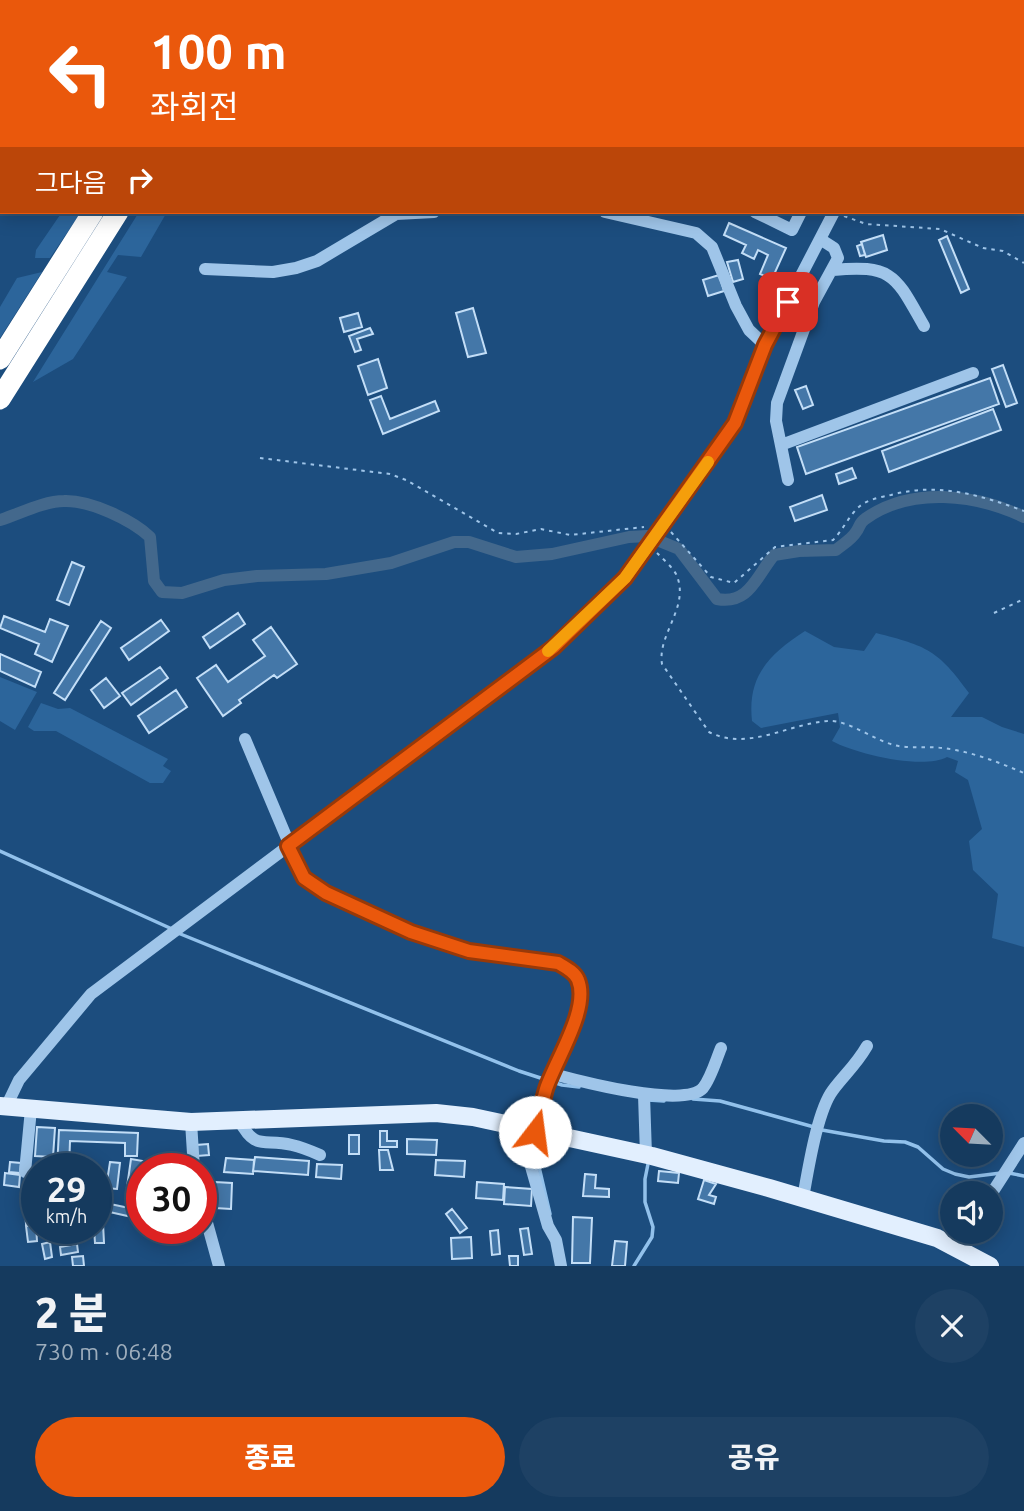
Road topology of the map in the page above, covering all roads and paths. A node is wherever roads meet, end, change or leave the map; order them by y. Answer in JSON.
{"nodes":[{"id":1,"x":92,"y":214,"type":"edge"},
{"id":2,"x":117,"y":214,"type":"edge"},
{"id":3,"x":396,"y":214,"type":"edge"},
{"id":4,"x":614,"y":214,"type":"edge"},
{"id":5,"x":759,"y":214,"type":"edge"},
{"id":6,"x":800,"y":214,"type":"edge"},
{"id":7,"x":832,"y":214,"type":"edge"},
{"id":8,"x":838,"y":214,"type":"edge"},
{"id":9,"x":820,"y":239,"type":"junction"},
{"id":10,"x":1024,"y":263,"type":"edge"},
{"id":11,"x":205,"y":270,"type":"dead end"},
{"id":12,"x":833,"y":270,"type":"junction"},
{"id":13,"x":924,"y":326,"type":"dead end"},
{"id":14,"x":765,"y":345,"type":"junction"},
{"id":15,"x":0,"y":359,"type":"edge"},
{"id":16,"x":973,"y":373,"type":"dead end"},
{"id":17,"x":0,"y":399,"type":"edge"},
{"id":18,"x":780,"y":444,"type":"junction"},
{"id":19,"x":260,"y":458,"type":"dead end"},
{"id":20,"x":788,"y":480,"type":"dead end"},
{"id":21,"x":1024,"y":511,"type":"edge"},
{"id":22,"x":657,"y":535,"type":"junction"},
{"id":23,"x":1024,"y":599,"type":"edge"},
{"id":24,"x":994,"y":613,"type":"dead end"},
{"id":25,"x":245,"y":739,"type":"dead end"},
{"id":26,"x":1024,"y":773,"type":"edge"},
{"id":27,"x":288,"y":846,"type":"junction"},
{"id":28,"x":867,"y":1046,"type":"dead end"},
{"id":29,"x":721,"y":1048,"type":"dead end"},
{"id":30,"x":553,"y":1074,"type":"junction"},
{"id":31,"x":644,"y":1095,"type":"junction"},
{"id":32,"x":3,"y":1106,"type":"edge"},
{"id":33,"x":31,"y":1109,"type":"junction"},
{"id":34,"x":239,"y":1120,"type":"junction"},
{"id":35,"x":191,"y":1122,"type":"junction"},
{"id":36,"x":530,"y":1130,"type":"junction"},
{"id":37,"x":1024,"y":1143,"type":"edge"},
{"id":38,"x":26,"y":1153,"type":"edge"},
{"id":39,"x":193,"y":1153,"type":"edge"},
{"id":40,"x":320,"y":1155,"type":"dead end"},
{"id":41,"x":648,"y":1156,"type":"junction"},
{"id":42,"x":1000,"y":1181,"type":"edge"},
{"id":43,"x":803,"y":1198,"type":"junction"},
{"id":44,"x":213,"y":1244,"type":"edge"},
{"id":45,"x":959,"y":1244,"type":"edge"},
{"id":46,"x":956,"y":1248,"type":"junction"},
{"id":47,"x":219,"y":1266,"type":"edge"},
{"id":48,"x":561,"y":1266,"type":"edge"},
{"id":49,"x":990,"y":1266,"type":"edge"}],
"edges":[{"from":1,"to":15,"type":"highway"},
{"from":2,"to":17,"type":"highway"},
{"from":3,"to":11,"type":"street"},
{"from":4,"to":14,"type":"street"},
{"from":5,"to":6,"type":"street"},
{"from":7,"to":9,"type":"street"},
{"from":8,"to":10,"type":"path"},
{"from":9,"to":12,"type":"street"},
{"from":9,"to":14,"type":"street"},
{"from":12,"to":13,"type":"street"},
{"from":12,"to":18,"type":"street"},
{"from":14,"to":22,"type":"street"},
{"from":16,"to":18,"type":"street"},
{"from":18,"to":20,"type":"street"},
{"from":19,"to":22,"type":"path"},
{"from":21,"to":22,"type":"path"},
{"from":22,"to":26,"type":"path"},
{"from":22,"to":27,"type":"street"},
{"from":23,"to":24,"type":"path"},
{"from":25,"to":27,"type":"street"},
{"from":27,"to":30,"type":"street"},
{"from":27,"to":32,"type":"street"},
{"from":28,"to":43,"type":"street"},
{"from":29,"to":31,"type":"street"},
{"from":30,"to":31,"type":"street"},
{"from":30,"to":36,"type":"street"},
{"from":31,"to":41,"type":"street"},
{"from":32,"to":33,"type":"main road"},
{"from":33,"to":35,"type":"main road"},
{"from":33,"to":38,"type":"street"},
{"from":34,"to":35,"type":"main road"},
{"from":34,"to":36,"type":"main road"},
{"from":34,"to":40,"type":"street"},
{"from":35,"to":39,"type":"street"},
{"from":36,"to":41,"type":"main road"},
{"from":36,"to":48,"type":"street"},
{"from":37,"to":42,"type":"street"},
{"from":41,"to":43,"type":"main road"},
{"from":43,"to":46,"type":"main road"},
{"from":44,"to":47,"type":"street"},
{"from":45,"to":46,"type":"street"},
{"from":46,"to":49,"type":"main road"}]}
